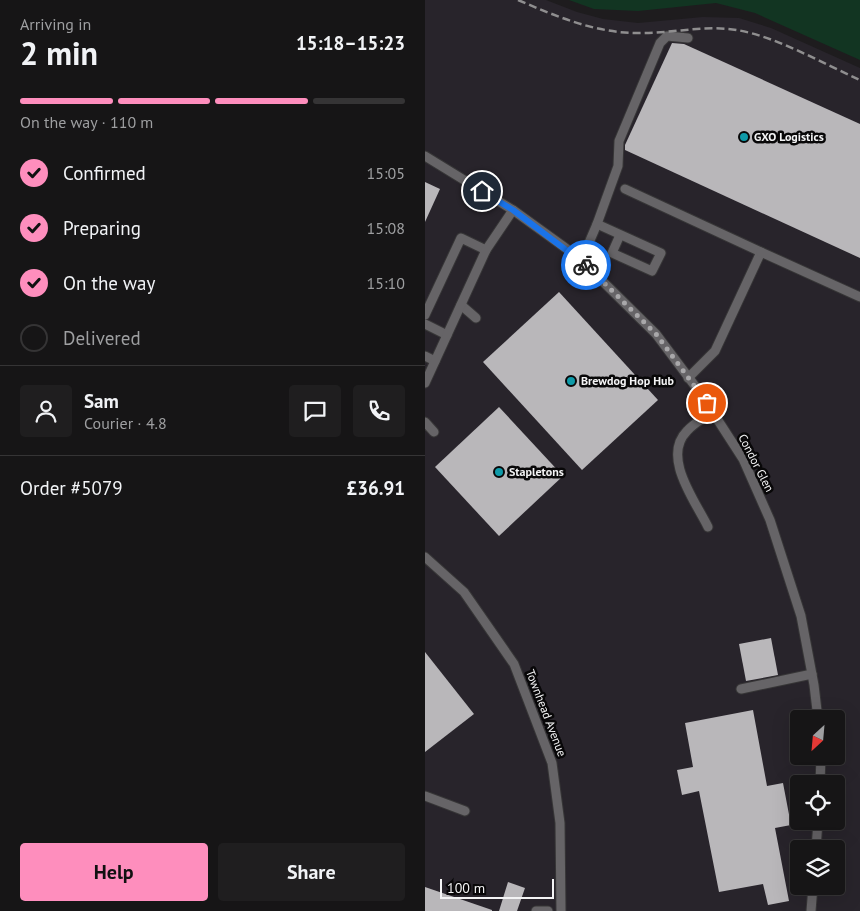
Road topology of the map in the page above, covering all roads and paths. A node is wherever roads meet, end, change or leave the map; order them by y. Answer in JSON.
{"nodes":[{"id":1,"x":688,"y":38,"type":"dead end"},
{"id":2,"x":425,"y":156,"type":"edge"},
{"id":3,"x":625,"y":189,"type":"dead end"},
{"id":4,"x":513,"y":210,"type":"junction"},
{"id":5,"x":597,"y":224,"type":"junction"},
{"id":6,"x":620,"y":235,"type":"junction"},
{"id":7,"x":486,"y":250,"type":"junction"},
{"id":8,"x":761,"y":252,"type":"junction"},
{"id":9,"x":578,"y":257,"type":"junction"},
{"id":10,"x":860,"y":297,"type":"edge"},
{"id":11,"x":461,"y":305,"type":"junction"},
{"id":12,"x":425,"y":315,"type":"edge"},
{"id":13,"x":476,"y":318,"type":"dead end"},
{"id":14,"x":425,"y":324,"type":"edge"},
{"id":15,"x":447,"y":335,"type":"junction"},
{"id":16,"x":425,"y":356,"type":"edge"},
{"id":17,"x":435,"y":361,"type":"junction"},
{"id":18,"x":688,"y":378,"type":"junction"},
{"id":19,"x":425,"y":383,"type":"edge"},
{"id":20,"x":712,"y":412,"type":"junction"},
{"id":21,"x":425,"y":422,"type":"edge"},
{"id":22,"x":434,"y":432,"type":"dead end"},
{"id":23,"x":708,"y":527,"type":"dead end"},
{"id":24,"x":425,"y":557,"type":"edge"},
{"id":25,"x":812,"y":674,"type":"junction"},
{"id":26,"x":741,"y":689,"type":"dead end"},
{"id":27,"x":816,"y":710,"type":"edge"},
{"id":28,"x":425,"y":796,"type":"edge"},
{"id":29,"x":465,"y":811,"type":"dead end"},
{"id":30,"x":812,"y":895,"type":"edge"},
{"id":31,"x":536,"y":911,"type":"edge"},
{"id":32,"x":548,"y":911,"type":"edge"},
{"id":33,"x":561,"y":911,"type":"edge"},
{"id":34,"x":811,"y":911,"type":"edge"}],
"edges":[{"from":1,"to":5,"type":"street"},
{"from":2,"to":4,"type":"street","name":"Condor Glen"},
{"from":3,"to":8,"type":"street"},
{"from":4,"to":7,"type":"street"},
{"from":4,"to":9,"type":"street","name":"Condor Glen"},
{"from":5,"to":6,"type":"street"},
{"from":5,"to":9,"type":"street"},
{"from":6,"to":6,"type":"street"},
{"from":7,"to":11,"type":"street"},
{"from":7,"to":12,"type":"street"},
{"from":8,"to":10,"type":"street"},
{"from":8,"to":18,"type":"street"},
{"from":9,"to":18,"type":"street","name":"Condor Glen"},
{"from":11,"to":13,"type":"street"},
{"from":11,"to":15,"type":"street"},
{"from":14,"to":15,"type":"street"},
{"from":15,"to":17,"type":"street"},
{"from":16,"to":17,"type":"street"},
{"from":17,"to":19,"type":"street"},
{"from":18,"to":20,"type":"street","name":"Condor Glen"},
{"from":20,"to":23,"type":"street"},
{"from":20,"to":25,"type":"street","name":"Condor Glen"},
{"from":21,"to":22,"type":"street"},
{"from":24,"to":33,"type":"street","name":"Townhead Avenue"},
{"from":25,"to":26,"type":"street"},
{"from":25,"to":27,"type":"street","name":"Condor Glen"},
{"from":28,"to":29,"type":"street"},
{"from":30,"to":34,"type":"street"},
{"from":31,"to":32,"type":"street"}]}
